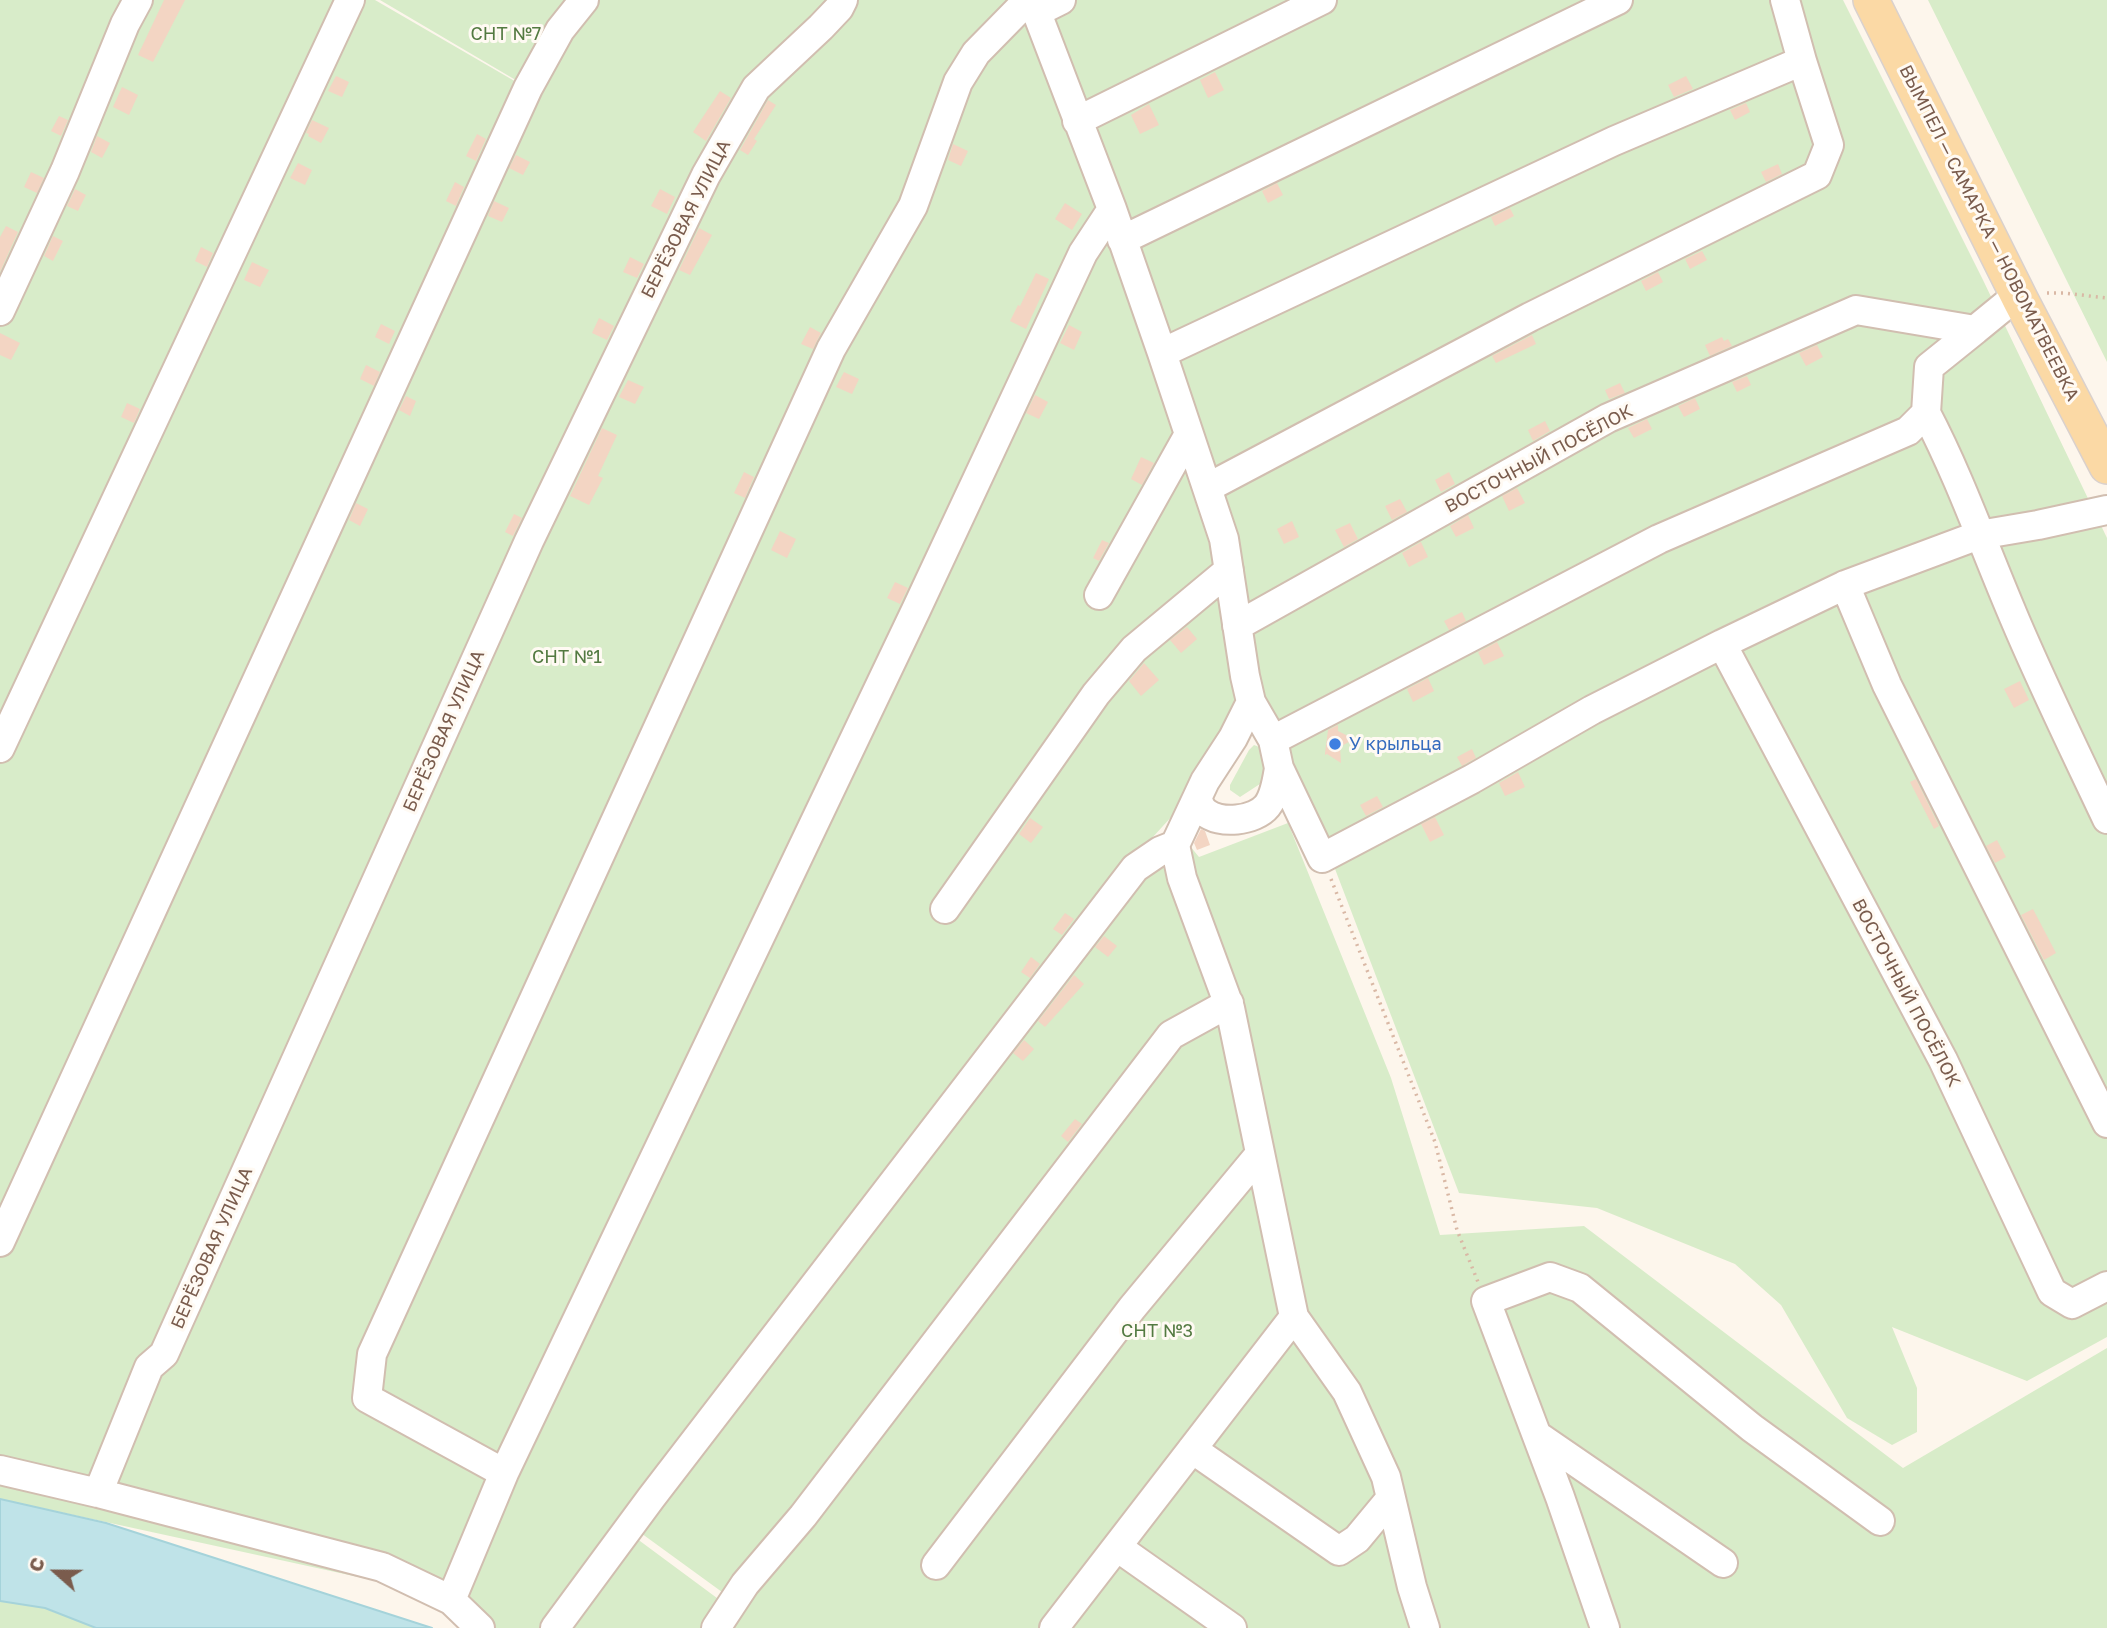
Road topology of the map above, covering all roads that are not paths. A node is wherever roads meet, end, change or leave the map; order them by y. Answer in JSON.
{"nodes":[{"id":1,"x":138,"y":0,"type":"edge"},
{"id":2,"x":350,"y":0,"type":"edge"},
{"id":3,"x":584,"y":0,"type":"edge"},
{"id":4,"x":843,"y":0,"type":"edge"},
{"id":5,"x":1322,"y":0,"type":"edge"},
{"id":6,"x":1618,"y":0,"type":"edge"},
{"id":7,"x":1785,"y":0,"type":"edge"},
{"id":8,"x":1871,"y":0,"type":"edge"},
{"id":9,"x":1039,"y":3,"type":"edge"},
{"id":10,"x":1802,"y":61,"type":"junction"},
{"id":11,"x":1077,"y":121,"type":"junction"},
{"id":12,"x":1112,"y":209,"type":"junction"},
{"id":13,"x":1122,"y":240,"type":"junction"},
{"id":14,"x":2019,"y":294,"type":"junction"},
{"id":15,"x":0,"y":311,"type":"edge"},
{"id":16,"x":1975,"y":330,"type":"junction"},
{"id":17,"x":1162,"y":353,"type":"junction"},
{"id":18,"x":1926,"y":413,"type":"junction"},
{"id":19,"x":1189,"y":434,"type":"junction"},
{"id":20,"x":2107,"y":466,"type":"edge"},
{"id":21,"x":1207,"y":488,"type":"junction"},
{"id":22,"x":2107,"y":510,"type":"edge"},
{"id":23,"x":1979,"y":535,"type":"junction"},
{"id":24,"x":1228,"y":570,"type":"junction"},
{"id":25,"x":1845,"y":585,"type":"junction"},
{"id":26,"x":1099,"y":595,"type":"dead end"},
{"id":27,"x":1237,"y":626,"type":"junction"},
{"id":28,"x":1722,"y":644,"type":"junction"},
{"id":29,"x":1251,"y":702,"type":"junction"},
{"id":30,"x":1273,"y":740,"type":"junction"},
{"id":31,"x":0,"y":748,"type":"edge"},
{"id":32,"x":1279,"y":768,"type":"junction"},
{"id":33,"x":1197,"y":798,"type":"junction"},
{"id":34,"x":2107,"y":819,"type":"edge"},
{"id":35,"x":1175,"y":845,"type":"junction"},
{"id":36,"x":945,"y":909,"type":"dead end"},
{"id":37,"x":1229,"y":1003,"type":"junction"},
{"id":38,"x":2107,"y":1124,"type":"edge"},
{"id":39,"x":1259,"y":1155,"type":"junction"},
{"id":40,"x":0,"y":1242,"type":"edge"},
{"id":41,"x":2107,"y":1286,"type":"edge"},
{"id":42,"x":1294,"y":1317,"type":"junction"},
{"id":43,"x":1538,"y":1436,"type":"junction"},
{"id":44,"x":1192,"y":1449,"type":"junction"},
{"id":45,"x":0,"y":1470,"type":"edge"},
{"id":46,"x":504,"y":1473,"type":"junction"},
{"id":47,"x":98,"y":1493,"type":"junction"},
{"id":48,"x":1391,"y":1498,"type":"junction"},
{"id":49,"x":1880,"y":1521,"type":"dead end"},
{"id":50,"x":1117,"y":1547,"type":"junction"},
{"id":51,"x":1723,"y":1563,"type":"dead end"},
{"id":52,"x":936,"y":1565,"type":"dead end"},
{"id":53,"x":451,"y":1601,"type":"junction"},
{"id":54,"x":481,"y":1628,"type":"edge"},
{"id":55,"x":555,"y":1628,"type":"edge"},
{"id":56,"x":716,"y":1628,"type":"edge"},
{"id":57,"x":1054,"y":1628,"type":"edge"},
{"id":58,"x":1232,"y":1628,"type":"edge"},
{"id":59,"x":1425,"y":1628,"type":"edge"},
{"id":60,"x":1605,"y":1628,"type":"edge"}],
"edges":[{"from":1,"to":15,"type":"street"},
{"from":2,"to":31,"type":"street"},
{"from":3,"to":40,"type":"street"},
{"from":4,"to":47,"type":"street","name":"БЕРЁЗОВАЯ УЛИЦА"},
{"from":5,"to":11,"type":"street"},
{"from":6,"to":13,"type":"street"},
{"from":7,"to":10,"type":"street"},
{"from":8,"to":14,"type":"main road","name":"ВЫМПЕЛ — САМАРКА — НОВОМАТВЕЕВКА"},
{"from":9,"to":11,"type":"street"},
{"from":9,"to":46,"type":"street"},
{"from":10,"to":17,"type":"street"},
{"from":10,"to":21,"type":"street"},
{"from":11,"to":12,"type":"street"},
{"from":12,"to":13,"type":"street"},
{"from":12,"to":46,"type":"street"},
{"from":13,"to":17,"type":"street"},
{"from":14,"to":16,"type":"street"},
{"from":14,"to":20,"type":"main road","name":"ВЫМПЕЛ — САМАРКА — НОВОМАТВЕЕВКА"},
{"from":16,"to":18,"type":"street"},
{"from":16,"to":27,"type":"street","name":"ВОСТОЧНЫЙ ПОСЁЛОК"},
{"from":17,"to":19,"type":"street"},
{"from":18,"to":23,"type":"street"},
{"from":18,"to":30,"type":"street"},
{"from":19,"to":21,"type":"street"},
{"from":19,"to":26,"type":"street"},
{"from":21,"to":24,"type":"street"},
{"from":22,"to":23,"type":"street"},
{"from":23,"to":25,"type":"street"},
{"from":23,"to":34,"type":"street"},
{"from":24,"to":27,"type":"street"},
{"from":24,"to":36,"type":"street"},
{"from":25,"to":28,"type":"street"},
{"from":25,"to":38,"type":"street"},
{"from":27,"to":29,"type":"street"},
{"from":28,"to":32,"type":"street"},
{"from":28,"to":41,"type":"street","name":"ВОСТОЧНЫЙ ПОСЁЛОК"},
{"from":29,"to":30,"type":"street"},
{"from":29,"to":33,"type":"street"},
{"from":30,"to":32,"type":"street"},
{"from":32,"to":33,"type":"street"},
{"from":33,"to":35,"type":"street"},
{"from":35,"to":37,"type":"street"},
{"from":35,"to":55,"type":"street"},
{"from":37,"to":39,"type":"street"},
{"from":37,"to":56,"type":"street"},
{"from":39,"to":42,"type":"street"},
{"from":39,"to":52,"type":"street"},
{"from":42,"to":44,"type":"street"},
{"from":42,"to":48,"type":"street"},
{"from":43,"to":49,"type":"street"},
{"from":43,"to":51,"type":"street"},
{"from":43,"to":60,"type":"street"},
{"from":44,"to":48,"type":"street"},
{"from":44,"to":50,"type":"street"},
{"from":45,"to":47,"type":"street"},
{"from":46,"to":53,"type":"street"},
{"from":47,"to":53,"type":"street"},
{"from":48,"to":59,"type":"street"},
{"from":50,"to":57,"type":"street"},
{"from":50,"to":58,"type":"street"},
{"from":53,"to":54,"type":"street"}]}
